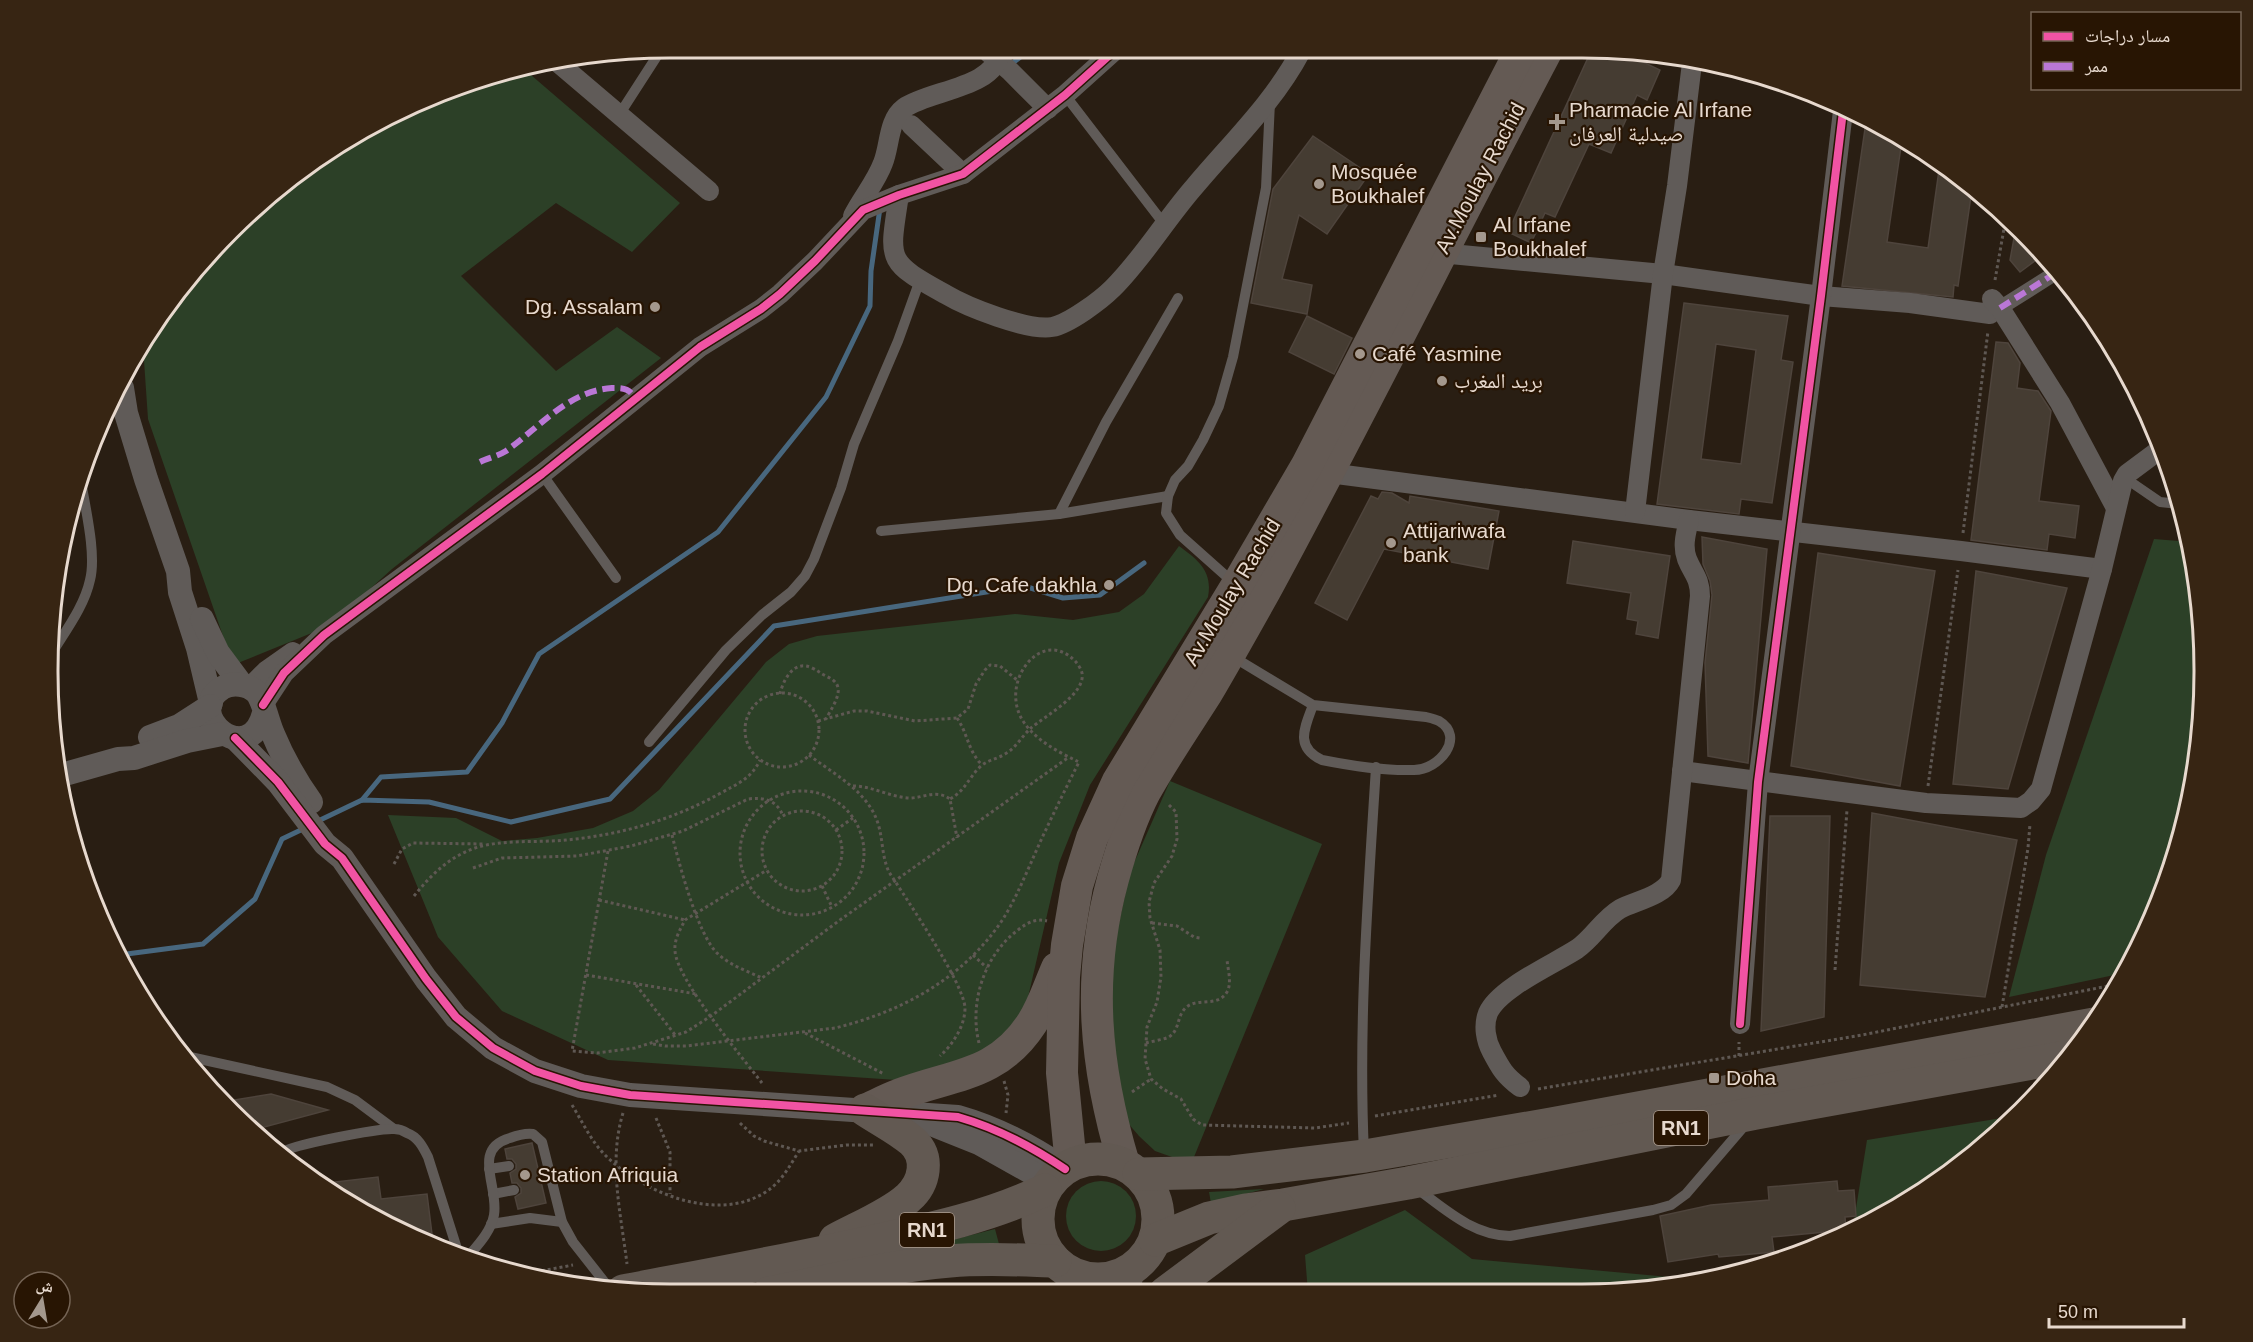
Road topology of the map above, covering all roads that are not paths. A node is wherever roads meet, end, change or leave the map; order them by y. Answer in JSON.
{"nodes":[{"id":1,"x":994,"y":58,"type":"edge"},
{"id":2,"x":998,"y":58,"type":"edge"},
{"id":3,"x":1106,"y":58,"type":"edge"},
{"id":4,"x":1297,"y":58,"type":"edge"},
{"id":5,"x":1517,"y":58,"type":"edge"},
{"id":6,"x":1544,"y":58,"type":"edge"},
{"id":7,"x":655,"y":59,"type":"edge"},
{"id":8,"x":564,"y":68,"type":"edge"},
{"id":9,"x":1691,"y":69,"type":"edge"},
{"id":10,"x":1065,"y":95,"type":"junction"},
{"id":11,"x":1270,"y":99,"type":"junction"},
{"id":12,"x":1048,"y":109,"type":"junction"},
{"id":13,"x":619,"y":115,"type":"junction"},
{"id":14,"x":1842,"y":117,"type":"edge"},
{"id":15,"x":911,"y":125,"type":"dead end"},
{"id":16,"x":963,"y":174,"type":"junction"},
{"id":17,"x":709,"y":191,"type":"dead end"},
{"id":18,"x":896,"y":196,"type":"junction"},
{"id":19,"x":850,"y":224,"type":"junction"},
{"id":20,"x":1164,"y":224,"type":"junction"},
{"id":21,"x":1440,"y":253,"type":"junction"},
{"id":22,"x":1663,"y":274,"type":"junction"},
{"id":23,"x":2050,"y":276,"type":"edge"},
{"id":24,"x":920,"y":280,"type":"junction"},
{"id":25,"x":1821,"y":296,"type":"junction"},
{"id":26,"x":1178,"y":298,"type":"dead end"},
{"id":27,"x":1994,"y":307,"type":"junction"},
{"id":28,"x":123,"y":397,"type":"edge"},
{"id":29,"x":2154,"y":454,"type":"edge"},
{"id":30,"x":1318,"y":469,"type":"junction"},
{"id":31,"x":542,"y":474,"type":"junction"},
{"id":32,"x":2125,"y":478,"type":"junction"},
{"id":33,"x":1168,"y":496,"type":"junction"},
{"id":34,"x":84,"y":497,"type":"edge"},
{"id":35,"x":2171,"y":503,"type":"edge"},
{"id":36,"x":2116,"y":508,"type":"junction"},
{"id":37,"x":1635,"y":512,"type":"junction"},
{"id":38,"x":1059,"y":514,"type":"junction"},
{"id":39,"x":1689,"y":520,"type":"junction"},
{"id":40,"x":881,"y":531,"type":"dead end"},
{"id":41,"x":1790,"y":531,"type":"junction"},
{"id":42,"x":2102,"y":569,"type":"junction"},
{"id":43,"x":178,"y":572,"type":"junction"},
{"id":44,"x":616,"y":578,"type":"dead end"},
{"id":45,"x":1237,"y":585,"type":"junction"},
{"id":46,"x":60,"y":640,"type":"edge"},
{"id":47,"x":1230,"y":655,"type":"junction"},
{"id":48,"x":254,"y":698,"type":"junction"},
{"id":49,"x":210,"y":704,"type":"junction"},
{"id":50,"x":1312,"y":705,"type":"junction"},
{"id":51,"x":229,"y":736,"type":"junction"},
{"id":52,"x":649,"y":742,"type":"dead end"},
{"id":53,"x":118,"y":759,"type":"junction"},
{"id":54,"x":1376,"y":767,"type":"junction"},
{"id":55,"x":1682,"y":771,"type":"junction"},
{"id":56,"x":67,"y":773,"type":"edge"},
{"id":57,"x":1758,"y":782,"type":"junction"},
{"id":58,"x":300,"y":798,"type":"junction"},
{"id":59,"x":1058,"y":933,"type":"junction"},
{"id":60,"x":1740,"y":1024,"type":"dead end"},
{"id":61,"x":2080,"y":1027,"type":"edge"},
{"id":62,"x":197,"y":1058,"type":"edge"},
{"id":63,"x":2056,"y":1059,"type":"edge"},
{"id":64,"x":1528,"y":1088,"type":"road end"},
{"id":65,"x":865,"y":1110,"type":"junction"},
{"id":66,"x":1756,"y":1113,"type":"junction"},
{"id":67,"x":394,"y":1129,"type":"junction"},
{"id":68,"x":289,"y":1150,"type":"edge"},
{"id":69,"x":1365,"y":1156,"type":"junction"},
{"id":70,"x":508,"y":1166,"type":"dead end"},
{"id":71,"x":489,"y":1169,"type":"junction"},
{"id":72,"x":1132,"y":1169,"type":"junction"},
{"id":73,"x":1058,"y":1177,"type":"junction"},
{"id":74,"x":1408,"y":1183,"type":"junction"},
{"id":75,"x":514,"y":1190,"type":"dead end"},
{"id":76,"x":493,"y":1194,"type":"junction"},
{"id":77,"x":1283,"y":1205,"type":"junction"},
{"id":78,"x":562,"y":1222,"type":"junction"},
{"id":79,"x":491,"y":1224,"type":"junction"},
{"id":80,"x":1155,"y":1240,"type":"junction"},
{"id":81,"x":456,"y":1244,"type":"edge"},
{"id":82,"x":472,"y":1250,"type":"edge"},
{"id":83,"x":805,"y":1257,"type":"junction"},
{"id":84,"x":1064,"y":1274,"type":"edge"},
{"id":85,"x":846,"y":1278,"type":"junction"},
{"id":86,"x":609,"y":1280,"type":"edge"},
{"id":87,"x":1130,"y":1281,"type":"edge"},
{"id":88,"x":658,"y":1283,"type":"edge"},
{"id":89,"x":815,"y":1284,"type":"edge"},
{"id":90,"x":862,"y":1284,"type":"edge"},
{"id":91,"x":1177,"y":1284,"type":"edge"}],
"edges":[{"from":1,"to":19,"type":"street"},
{"from":2,"to":12,"type":"street"},
{"from":3,"to":10,"type":"street"},
{"from":4,"to":11,"type":"street"},
{"from":5,"to":30,"type":"main road","name":"Av.Moulay Rachid"},
{"from":6,"to":21,"type":"main road","name":"Av.Moulay Rachid"},
{"from":7,"to":13,"type":"lane"},
{"from":8,"to":13,"type":"street"},
{"from":9,"to":22,"type":"street"},
{"from":10,"to":12,"type":"street"},
{"from":10,"to":20,"type":"lane"},
{"from":11,"to":20,"type":"street"},
{"from":11,"to":33,"type":"lane"},
{"from":12,"to":16,"type":"street"},
{"from":13,"to":17,"type":"street"},
{"from":14,"to":25,"type":"street"},
{"from":15,"to":16,"type":"street"},
{"from":16,"to":18,"type":"street"},
{"from":18,"to":19,"type":"street"},
{"from":18,"to":24,"type":"street"},
{"from":19,"to":31,"type":"street"},
{"from":20,"to":24,"type":"street"},
{"from":21,"to":22,"type":"street"},
{"from":21,"to":30,"type":"main road","name":"Av.Moulay Rachid"},
{"from":22,"to":25,"type":"street"},
{"from":22,"to":37,"type":"street"},
{"from":23,"to":27,"type":"street"},
{"from":24,"to":52,"type":"lane"},
{"from":25,"to":27,"type":"street"},
{"from":25,"to":41,"type":"street"},
{"from":26,"to":38,"type":"lane"},
{"from":27,"to":36,"type":"street"},
{"from":28,"to":43,"type":"street"},
{"from":29,"to":32,"type":"street"},
{"from":30,"to":37,"type":"street"},
{"from":30,"to":45,"type":"main road","name":"Av.Moulay Rachid"},
{"from":30,"to":47,"type":"main road","name":"Av.Moulay Rachid"},
{"from":31,"to":44,"type":"lane"},
{"from":31,"to":48,"type":"street"},
{"from":32,"to":35,"type":"lane"},
{"from":32,"to":36,"type":"street"},
{"from":33,"to":38,"type":"lane"},
{"from":33,"to":45,"type":"lane"},
{"from":34,"to":46,"type":"lane"},
{"from":36,"to":42,"type":"street"},
{"from":37,"to":39,"type":"street"},
{"from":38,"to":40,"type":"lane"},
{"from":39,"to":41,"type":"street"},
{"from":39,"to":55,"type":"street"},
{"from":41,"to":42,"type":"street"},
{"from":41,"to":57,"type":"street"},
{"from":42,"to":57,"type":"street"},
{"from":43,"to":48,"type":"street"},
{"from":43,"to":49,"type":"street"},
{"from":45,"to":59,"type":"main road","name":"Av.Moulay Rachid"},
{"from":47,"to":50,"type":"lane"},
{"from":47,"to":72,"type":"main road","name":"Av.Moulay Rachid"},
{"from":48,"to":49,"type":"street"},
{"from":48,"to":51,"type":"street"},
{"from":48,"to":58,"type":"street"},
{"from":49,"to":51,"type":"street"},
{"from":49,"to":53,"type":"street"},
{"from":50,"to":54,"type":"lane"},
{"from":50,"to":54,"type":"lane"},
{"from":51,"to":53,"type":"street"},
{"from":51,"to":58,"type":"street"},
{"from":53,"to":56,"type":"street"},
{"from":54,"to":69,"type":"lane"},
{"from":55,"to":57,"type":"street"},
{"from":55,"to":64,"type":"street"},
{"from":57,"to":60,"type":"street"},
{"from":58,"to":65,"type":"street"},
{"from":59,"to":65,"type":"main road"},
{"from":59,"to":73,"type":"main road","name":"Av.Moulay Rachid"},
{"from":61,"to":69,"type":"highway","number":"RN1"},
{"from":62,"to":67,"type":"lane"},
{"from":63,"to":66,"type":"highway","number":"RN1"},
{"from":65,"to":73,"type":"street"},
{"from":65,"to":83,"type":"highway"},
{"from":66,"to":74,"type":"highway","number":"RN1"},
{"from":66,"to":74,"type":"lane"},
{"from":67,"to":68,"type":"lane"},
{"from":67,"to":81,"type":"lane"},
{"from":69,"to":72,"type":"highway","number":"RN1"},
{"from":70,"to":71,"type":"lane"},
{"from":71,"to":76,"type":"lane"},
{"from":71,"to":78,"type":"lane"},
{"from":72,"to":73,"type":"highway","number":"RN1"},
{"from":72,"to":80,"type":"highway","number":"RN1"},
{"from":73,"to":83,"type":"highway","number":"RN1"},
{"from":73,"to":84,"type":"highway"},
{"from":74,"to":77,"type":"highway","number":"RN1"},
{"from":75,"to":76,"type":"lane"},
{"from":76,"to":79,"type":"lane"},
{"from":77,"to":80,"type":"highway","number":"RN1"},
{"from":77,"to":91,"type":"highway"},
{"from":78,"to":79,"type":"lane"},
{"from":78,"to":86,"type":"lane"},
{"from":79,"to":82,"type":"lane"},
{"from":80,"to":87,"type":"highway","number":"RN1"},
{"from":83,"to":88,"type":"highway","number":"RN1"},
{"from":84,"to":85,"type":"highway","number":"RN1"},
{"from":84,"to":87,"type":"highway","number":"RN1"},
{"from":85,"to":89,"type":"highway","number":"RN1"},
{"from":85,"to":90,"type":"highway"}]}
